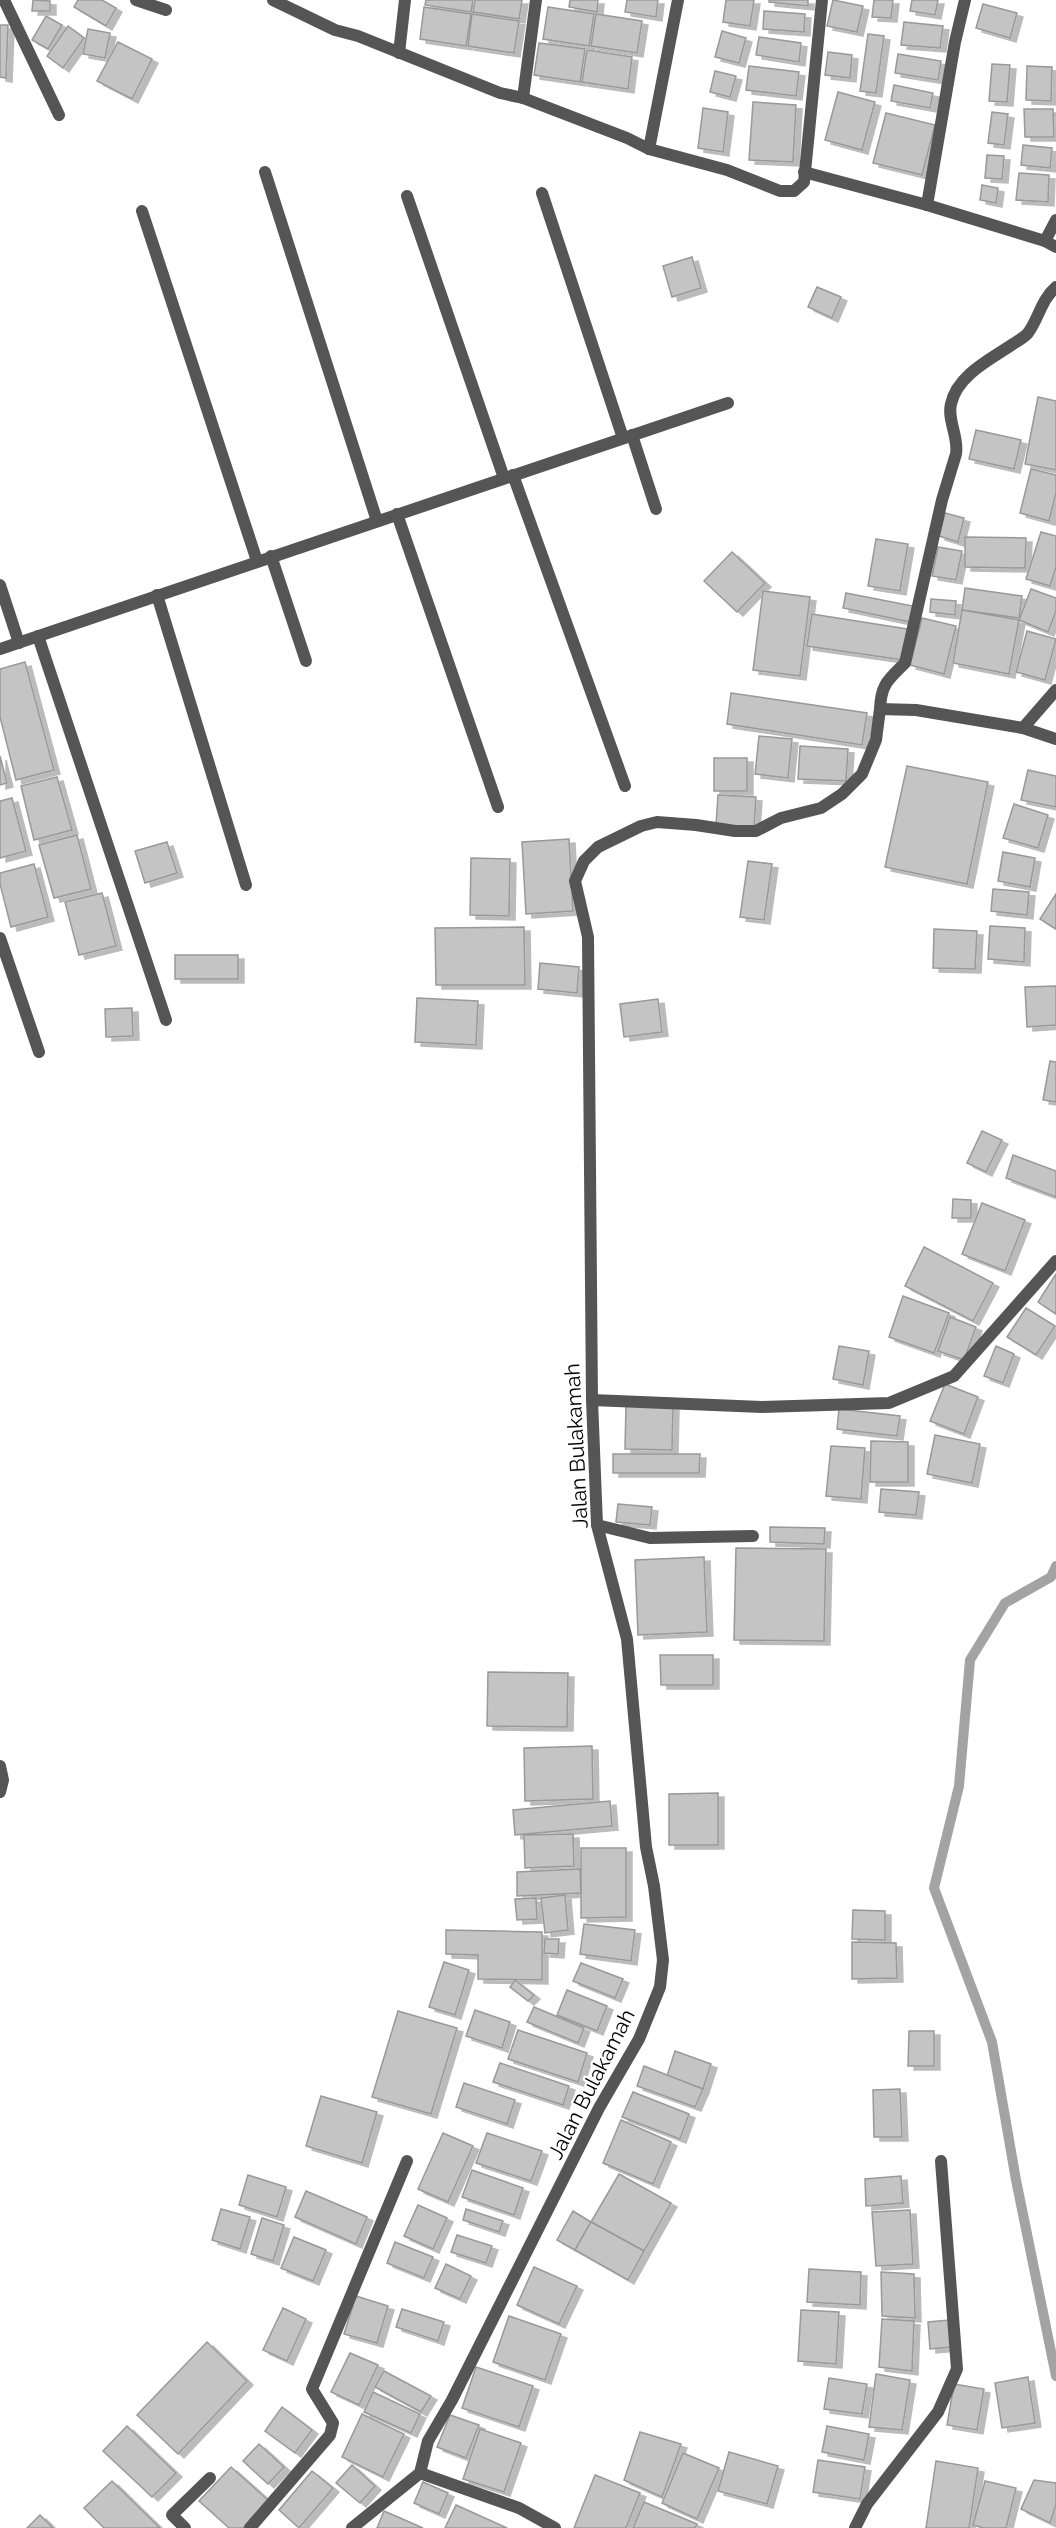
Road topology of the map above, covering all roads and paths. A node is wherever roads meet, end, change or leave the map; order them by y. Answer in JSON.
{"nodes":[{"id":1,"x":4,"y":0,"type":"edge"},
{"id":2,"x":136,"y":0,"type":"edge"},
{"id":3,"x":273,"y":0,"type":"edge"},
{"id":4,"x":405,"y":0,"type":"edge"},
{"id":5,"x":536,"y":0,"type":"edge"},
{"id":6,"x":678,"y":0,"type":"edge"},
{"id":7,"x":822,"y":0,"type":"edge"},
{"id":8,"x":965,"y":0,"type":"edge"},
{"id":9,"x":166,"y":10,"type":"dead end"},
{"id":10,"x":399,"y":52,"type":"junction"},
{"id":11,"x":523,"y":98,"type":"junction"},
{"id":12,"x":59,"y":115,"type":"dead end"},
{"id":13,"x":649,"y":149,"type":"junction"},
{"id":14,"x":265,"y":172,"type":"dead end"},
{"id":15,"x":804,"y":172,"type":"junction"},
{"id":16,"x":542,"y":193,"type":"dead end"},
{"id":17,"x":406,"y":196,"type":"dead end"},
{"id":18,"x":927,"y":205,"type":"junction"},
{"id":19,"x":142,"y":210,"type":"dead end"},
{"id":20,"x":1056,"y":220,"type":"edge"},
{"id":21,"x":1050,"y":244,"type":"edge"},
{"id":22,"x":1056,"y":287,"type":"edge"},
{"id":23,"x":728,"y":403,"type":"dead end"},
{"id":24,"x":628,"y":436,"type":"junction"},
{"id":25,"x":508,"y":476,"type":"junction"},
{"id":26,"x":656,"y":509,"type":"dead end"},
{"id":27,"x":397,"y":514,"type":"junction"},
{"id":28,"x":377,"y":521,"type":"junction"},
{"id":29,"x":271,"y":556,"type":"junction"},
{"id":30,"x":257,"y":561,"type":"junction"},
{"id":31,"x":0,"y":585,"type":"edge"},
{"id":32,"x":157,"y":595,"type":"junction"},
{"id":33,"x":38,"y":636,"type":"junction"},
{"id":34,"x":19,"y":643,"type":"junction"},
{"id":35,"x":0,"y":649,"type":"edge"},
{"id":36,"x":306,"y":661,"type":"dead end"},
{"id":37,"x":1056,"y":690,"type":"edge"},
{"id":38,"x":880,"y":709,"type":"junction"},
{"id":39,"x":1023,"y":728,"type":"junction"},
{"id":40,"x":1056,"y":739,"type":"edge"},
{"id":41,"x":625,"y":786,"type":"dead end"},
{"id":42,"x":498,"y":807,"type":"dead end"},
{"id":43,"x":246,"y":885,"type":"dead end"},
{"id":44,"x":0,"y":938,"type":"edge"},
{"id":45,"x":166,"y":1020,"type":"dead end"},
{"id":46,"x":39,"y":1052,"type":"dead end"},
{"id":47,"x":1056,"y":1261,"type":"edge"},
{"id":48,"x":592,"y":1400,"type":"junction"},
{"id":49,"x":597,"y":1525,"type":"junction"},
{"id":50,"x":753,"y":1536,"type":"dead end"},
{"id":51,"x":0,"y":1766,"type":"edge"},
{"id":52,"x":0,"y":1792,"type":"edge"},
{"id":53,"x":407,"y":2161,"type":"dead end"},
{"id":54,"x":941,"y":2161,"type":"dead end"},
{"id":55,"x":420,"y":2473,"type":"junction"},
{"id":56,"x":210,"y":2478,"type":"dead end"},
{"id":57,"x":184,"y":2528,"type":"edge"},
{"id":58,"x":250,"y":2528,"type":"edge"},
{"id":59,"x":352,"y":2528,"type":"edge"},
{"id":60,"x":555,"y":2528,"type":"edge"},
{"id":61,"x":855,"y":2528,"type":"edge"}],
"edges":[{"from":1,"to":12,"type":"street"},
{"from":2,"to":9,"type":"street"},
{"from":3,"to":10,"type":"street"},
{"from":4,"to":10,"type":"street"},
{"from":5,"to":11,"type":"street"},
{"from":6,"to":13,"type":"street"},
{"from":7,"to":15,"type":"street"},
{"from":8,"to":18,"type":"street"},
{"from":10,"to":11,"type":"street"},
{"from":11,"to":13,"type":"street"},
{"from":13,"to":15,"type":"street"},
{"from":14,"to":28,"type":"street"},
{"from":15,"to":18,"type":"street"},
{"from":16,"to":24,"type":"street"},
{"from":17,"to":25,"type":"street"},
{"from":18,"to":21,"type":"street"},
{"from":19,"to":30,"type":"street"},
{"from":20,"to":21,"type":"street"},
{"from":22,"to":38,"type":"street","name":"Jalan Bulakamah"},
{"from":23,"to":24,"type":"street"},
{"from":24,"to":25,"type":"street"},
{"from":24,"to":26,"type":"street"},
{"from":25,"to":27,"type":"street"},
{"from":25,"to":41,"type":"street"},
{"from":27,"to":28,"type":"street"},
{"from":27,"to":42,"type":"street"},
{"from":28,"to":29,"type":"street"},
{"from":29,"to":30,"type":"street"},
{"from":29,"to":36,"type":"street"},
{"from":30,"to":32,"type":"street"},
{"from":31,"to":34,"type":"street"},
{"from":32,"to":33,"type":"street"},
{"from":32,"to":43,"type":"street"},
{"from":33,"to":34,"type":"street"},
{"from":33,"to":45,"type":"street"},
{"from":34,"to":35,"type":"street"},
{"from":37,"to":39,"type":"street"},
{"from":38,"to":39,"type":"street"},
{"from":38,"to":48,"type":"street","name":"Jalan Bulakamah"},
{"from":39,"to":40,"type":"street"},
{"from":44,"to":46,"type":"street"},
{"from":47,"to":48,"type":"street"},
{"from":48,"to":49,"type":"street","name":"Jalan Bulakamah"},
{"from":49,"to":50,"type":"street"},
{"from":49,"to":55,"type":"street","name":"Jalan Bulakamah"},
{"from":51,"to":52,"type":"street"},
{"from":53,"to":58,"type":"street"},
{"from":54,"to":61,"type":"street"},
{"from":55,"to":59,"type":"street"},
{"from":55,"to":60,"type":"street"},
{"from":56,"to":57,"type":"street"}]}
